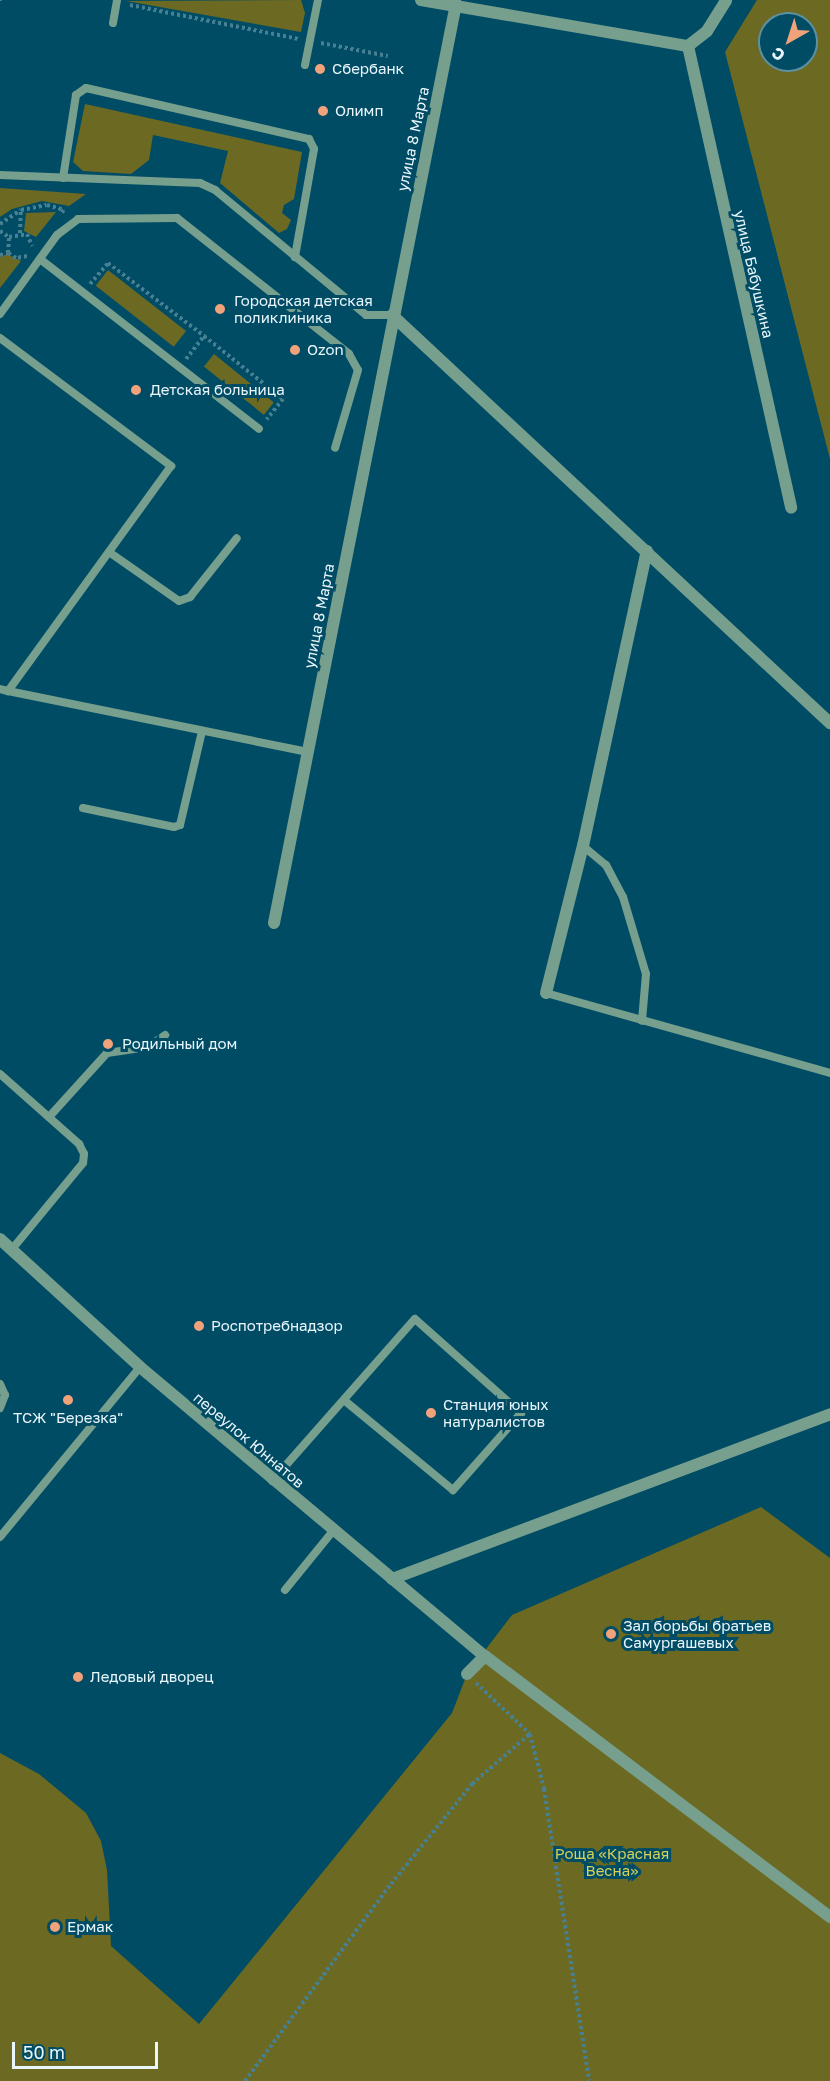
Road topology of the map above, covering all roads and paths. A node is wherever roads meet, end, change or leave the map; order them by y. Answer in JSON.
{"nodes":[{"id":1,"x":318,"y":0,"type":"edge"},
{"id":2,"x":421,"y":0,"type":"edge"},
{"id":3,"x":726,"y":0,"type":"edge"},
{"id":4,"x":117,"y":1,"type":"edge"},
{"id":5,"x":456,"y":4,"type":"junction"},
{"id":6,"x":475,"y":4,"type":"edge"},
{"id":7,"x":113,"y":23,"type":"dead end"},
{"id":8,"x":310,"y":41,"type":"junction"},
{"id":9,"x":688,"y":46,"type":"junction"},
{"id":10,"x":388,"y":56,"type":"dead end"},
{"id":11,"x":305,"y":65,"type":"dead end"},
{"id":12,"x":0,"y":175,"type":"edge"},
{"id":13,"x":63,"y":178,"type":"junction"},
{"id":14,"x":21,"y":210,"type":"junction"},
{"id":15,"x":57,"y":218,"type":"dead end"},
{"id":16,"x":0,"y":224,"type":"edge"},
{"id":17,"x":0,"y":231,"type":"edge"},
{"id":18,"x":20,"y":233,"type":"junction"},
{"id":19,"x":9,"y":237,"type":"junction"},
{"id":20,"x":38,"y":242,"type":"dead end"},
{"id":21,"x":32,"y":250,"type":"junction"},
{"id":22,"x":8,"y":253,"type":"junction"},
{"id":23,"x":0,"y":255,"type":"edge"},
{"id":24,"x":27,"y":255,"type":"junction"},
{"id":25,"x":295,"y":257,"type":"junction"},
{"id":26,"x":40,"y":259,"type":"junction"},
{"id":27,"x":21,"y":264,"type":"dead end"},
{"id":28,"x":84,"y":292,"type":"junction"},
{"id":29,"x":0,"y":314,"type":"edge"},
{"id":30,"x":392,"y":315,"type":"junction"},
{"id":31,"x":204,"y":336,"type":"junction"},
{"id":32,"x":0,"y":338,"type":"edge"},
{"id":33,"x":180,"y":366,"type":"junction"},
{"id":34,"x":259,"y":429,"type":"joint"},
{"id":35,"x":335,"y":448,"type":"dead end"},
{"id":36,"x":791,"y":508,"type":"dead end"},
{"id":37,"x":237,"y":538,"type":"dead end"},
{"id":38,"x":647,"y":551,"type":"junction"},
{"id":39,"x":109,"y":552,"type":"junction"},
{"id":40,"x":4,"y":690,"type":"edge"},
{"id":41,"x":830,"y":723,"type":"edge"},
{"id":42,"x":202,"y":730,"type":"junction"},
{"id":43,"x":308,"y":752,"type":"junction"},
{"id":44,"x":83,"y":808,"type":"dead end"},
{"id":45,"x":583,"y":846,"type":"junction"},
{"id":46,"x":274,"y":923,"type":"dead end"},
{"id":47,"x":546,"y":993,"type":"joint"},
{"id":48,"x":642,"y":1021,"type":"junction"},
{"id":49,"x":165,"y":1035,"type":"dead end"},
{"id":50,"x":830,"y":1073,"type":"edge"},
{"id":51,"x":0,"y":1074,"type":"edge"},
{"id":52,"x":49,"y":1118,"type":"junction"},
{"id":53,"x":0,"y":1239,"type":"edge"},
{"id":54,"x":12,"y":1249,"type":"junction"},
{"id":55,"x":140,"y":1367,"type":"junction"},
{"id":56,"x":0,"y":1384,"type":"edge"},
{"id":57,"x":345,"y":1401,"type":"junction"},
{"id":58,"x":0,"y":1408,"type":"edge"},
{"id":59,"x":830,"y":1413,"type":"edge"},
{"id":60,"x":272,"y":1481,"type":"junction"},
{"id":61,"x":333,"y":1532,"type":"junction"},
{"id":62,"x":0,"y":1537,"type":"edge"},
{"id":63,"x":392,"y":1579,"type":"junction"},
{"id":64,"x":285,"y":1590,"type":"dead end"},
{"id":65,"x":485,"y":1656,"type":"junction"},
{"id":66,"x":467,"y":1674,"type":"joint"},
{"id":67,"x":530,"y":1734,"type":"junction"},
{"id":68,"x":830,"y":1917,"type":"edge"},
{"id":69,"x":245,"y":2081,"type":"edge"},
{"id":70,"x":589,"y":2081,"type":"edge"}],
"edges":[{"from":1,"to":8,"type":"lane"},
{"from":2,"to":5,"type":"street"},
{"from":3,"to":9,"type":"street"},
{"from":4,"to":7,"type":"lane"},
{"from":4,"to":8,"type":"path"},
{"from":5,"to":6,"type":"street"},
{"from":5,"to":30,"type":"street","name":"улица 8 Марта"},
{"from":6,"to":9,"type":"street"},
{"from":8,"to":10,"type":"path"},
{"from":8,"to":11,"type":"lane"},
{"from":9,"to":36,"type":"street","name":"улица Бабушкина"},
{"from":12,"to":13,"type":"lane"},
{"from":13,"to":25,"type":"lane"},
{"from":13,"to":25,"type":"lane"},
{"from":14,"to":15,"type":"path"},
{"from":14,"to":16,"type":"path"},
{"from":14,"to":18,"type":"path"},
{"from":17,"to":19,"type":"path"},
{"from":18,"to":19,"type":"path"},
{"from":18,"to":21,"type":"path"},
{"from":19,"to":22,"type":"path"},
{"from":20,"to":21,"type":"path"},
{"from":21,"to":24,"type":"path"},
{"from":22,"to":23,"type":"path"},
{"from":22,"to":24,"type":"path"},
{"from":24,"to":27,"type":"path"},
{"from":25,"to":30,"type":"lane"},
{"from":26,"to":28,"type":"lane"},
{"from":26,"to":29,"type":"lane"},
{"from":26,"to":35,"type":"lane"},
{"from":28,"to":31,"type":"path"},
{"from":28,"to":33,"type":"lane"},
{"from":30,"to":38,"type":"street"},
{"from":30,"to":43,"type":"street","name":"улица 8 Марта"},
{"from":31,"to":33,"type":"path"},
{"from":31,"to":34,"type":"path"},
{"from":32,"to":39,"type":"lane"},
{"from":33,"to":34,"type":"lane"},
{"from":37,"to":39,"type":"lane"},
{"from":38,"to":41,"type":"street"},
{"from":38,"to":45,"type":"street"},
{"from":39,"to":40,"type":"lane"},
{"from":40,"to":42,"type":"lane"},
{"from":42,"to":43,"type":"lane"},
{"from":42,"to":44,"type":"lane"},
{"from":43,"to":46,"type":"street","name":"улица 8 Марта"},
{"from":45,"to":47,"type":"street"},
{"from":45,"to":48,"type":"lane"},
{"from":47,"to":48,"type":"lane"},
{"from":48,"to":50,"type":"lane"},
{"from":49,"to":52,"type":"lane"},
{"from":51,"to":52,"type":"lane"},
{"from":52,"to":54,"type":"lane"},
{"from":53,"to":54,"type":"street","name":"переулок Юннатов"},
{"from":54,"to":55,"type":"street","name":"переулок Юннатов"},
{"from":55,"to":60,"type":"street","name":"переулок Юннатов"},
{"from":55,"to":62,"type":"lane"},
{"from":56,"to":58,"type":"lane"},
{"from":57,"to":57,"type":"lane"},
{"from":57,"to":60,"type":"lane"},
{"from":59,"to":63,"type":"street"},
{"from":60,"to":61,"type":"street","name":"переулок Юннатов"},
{"from":61,"to":63,"type":"street","name":"переулок Юннатов"},
{"from":61,"to":64,"type":"lane"},
{"from":63,"to":65,"type":"street","name":"переулок Юннатов"},
{"from":65,"to":66,"type":"street"},
{"from":65,"to":68,"type":"street","name":"переулок Юннатов"},
{"from":66,"to":67,"type":"path"},
{"from":67,"to":69,"type":"path"},
{"from":67,"to":70,"type":"path"}]}
